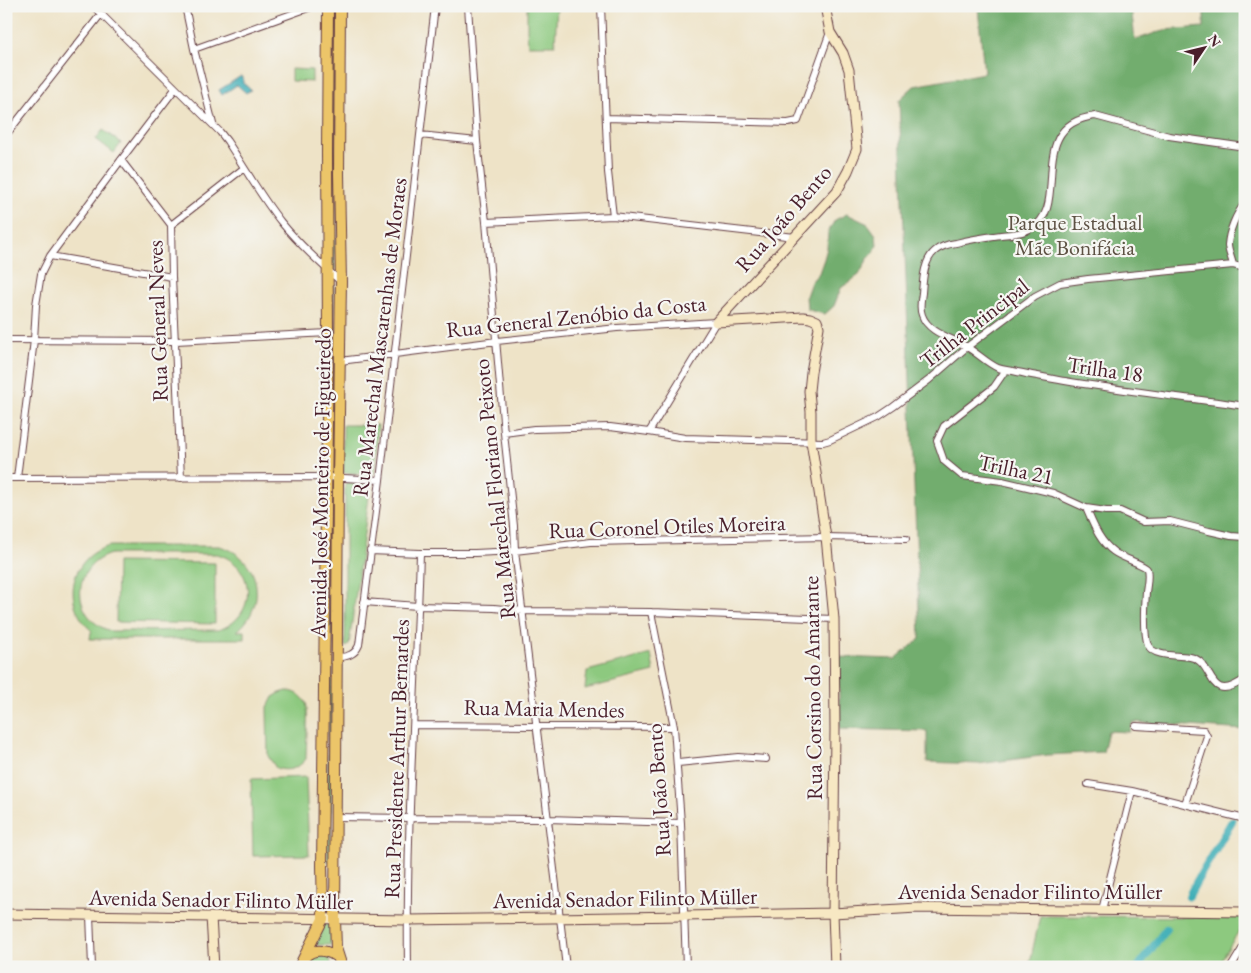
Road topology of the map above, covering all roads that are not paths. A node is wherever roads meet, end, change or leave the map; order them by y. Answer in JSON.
{"nodes":[{"id":1,"x":93,"y":6,"type":"edge"},
{"id":2,"x":185,"y":6,"type":"edge"},
{"id":3,"x":314,"y":6,"type":"edge"},
{"id":4,"x":328,"y":6,"type":"edge"},
{"id":5,"x":340,"y":6,"type":"edge"},
{"id":6,"x":435,"y":6,"type":"edge"},
{"id":7,"x":468,"y":6,"type":"edge"},
{"id":8,"x":601,"y":6,"type":"edge"},
{"id":9,"x":825,"y":6,"type":"edge"},
{"id":10,"x":101,"y":14,"type":"junction"},
{"id":11,"x":830,"y":32,"type":"junction"},
{"id":12,"x":194,"y":49,"type":"junction"},
{"id":13,"x":175,"y":89,"type":"junction"},
{"id":14,"x":606,"y":118,"type":"junction"},
{"id":15,"x":213,"y":125,"type":"junction"},
{"id":16,"x":6,"y":135,"type":"edge"},
{"id":17,"x":420,"y":135,"type":"junction"},
{"id":18,"x":477,"y":141,"type":"junction"},
{"id":19,"x":1245,"y":147,"type":"edge"},
{"id":20,"x":121,"y":160,"type":"junction"},
{"id":21,"x":244,"y":168,"type":"junction"},
{"id":22,"x":1245,"y":203,"type":"edge"},
{"id":23,"x":613,"y":216,"type":"junction"},
{"id":24,"x":486,"y":222,"type":"junction"},
{"id":25,"x":171,"y":224,"type":"junction"},
{"id":26,"x":796,"y":237,"type":"junction"},
{"id":27,"x":50,"y":256,"type":"junction"},
{"id":28,"x":1233,"y":265,"type":"junction"},
{"id":29,"x":1245,"y":266,"type":"edge"},
{"id":30,"x":328,"y":270,"type":"junction"},
{"id":31,"x":172,"y":277,"type":"junction"},
{"id":32,"x":341,"y":282,"type":"junction"},
{"id":33,"x":817,"y":321,"type":"joint"},
{"id":34,"x":716,"y":322,"type":"junction"},
{"id":35,"x":328,"y":333,"type":"junction"},
{"id":36,"x":6,"y":340,"type":"edge"},
{"id":37,"x":34,"y":340,"type":"junction"},
{"id":38,"x":176,"y":341,"type":"junction"},
{"id":39,"x":497,"y":341,"type":"junction"},
{"id":40,"x":967,"y":347,"type":"junction"},
{"id":41,"x":395,"y":355,"type":"junction"},
{"id":42,"x":340,"y":362,"type":"junction"},
{"id":43,"x":1004,"y":370,"type":"junction"},
{"id":44,"x":1245,"y":406,"type":"edge"},
{"id":45,"x":649,"y":432,"type":"junction"},
{"id":46,"x":504,"y":433,"type":"junction"},
{"id":47,"x":811,"y":441,"type":"junction"},
{"id":48,"x":326,"y":477,"type":"junction"},
{"id":49,"x":6,"y":478,"type":"edge"},
{"id":50,"x":17,"y":478,"type":"junction"},
{"id":51,"x":181,"y":478,"type":"junction"},
{"id":52,"x":338,"y":478,"type":"junction"},
{"id":53,"x":380,"y":480,"type":"junction"},
{"id":54,"x":1086,"y":508,"type":"junction"},
{"id":55,"x":826,"y":537,"type":"junction"},
{"id":56,"x":1245,"y":537,"type":"edge"},
{"id":57,"x":906,"y":538,"type":"dead end"},
{"id":58,"x":370,"y":551,"type":"junction"},
{"id":59,"x":515,"y":551,"type":"junction"},
{"id":60,"x":420,"y":553,"type":"junction"},
{"id":61,"x":364,"y":602,"type":"junction"},
{"id":62,"x":418,"y":606,"type":"junction"},
{"id":63,"x":523,"y":611,"type":"junction"},
{"id":64,"x":651,"y":612,"type":"junction"},
{"id":65,"x":834,"y":619,"type":"junction"},
{"id":66,"x":337,"y":657,"type":"junction"},
{"id":67,"x":1245,"y":679,"type":"edge"},
{"id":68,"x":414,"y":725,"type":"junction"},
{"id":69,"x":537,"y":726,"type":"junction"},
{"id":70,"x":1136,"y":726,"type":"dead end"},
{"id":71,"x":674,"y":727,"type":"junction"},
{"id":72,"x":766,"y":759,"type":"dead end"},
{"id":73,"x":678,"y":763,"type":"junction"},
{"id":74,"x":1088,"y":784,"type":"dead end"},
{"id":75,"x":1132,"y":791,"type":"junction"},
{"id":76,"x":1185,"y":804,"type":"junction"},
{"id":77,"x":335,"y":817,"type":"junction"},
{"id":78,"x":410,"y":818,"type":"junction"},
{"id":79,"x":547,"y":818,"type":"junction"},
{"id":80,"x":1245,"y":818,"type":"edge"},
{"id":81,"x":681,"y":823,"type":"junction"},
{"id":82,"x":1102,"y":910,"type":"junction"},
{"id":83,"x":833,"y":912,"type":"junction"},
{"id":84,"x":1245,"y":912,"type":"edge"},
{"id":85,"x":6,"y":914,"type":"edge"},
{"id":86,"x":90,"y":915,"type":"junction"},
{"id":87,"x":684,"y":916,"type":"junction"},
{"id":88,"x":211,"y":917,"type":"junction"},
{"id":89,"x":560,"y":918,"type":"junction"},
{"id":90,"x":323,"y":919,"type":"junction"},
{"id":91,"x":335,"y":919,"type":"junction"},
{"id":92,"x":408,"y":920,"type":"junction"},
{"id":93,"x":1245,"y":944,"type":"edge"},
{"id":94,"x":301,"y":963,"type":"edge"},
{"id":95,"x":340,"y":963,"type":"edge"},
{"id":96,"x":92,"y":967,"type":"edge"},
{"id":97,"x":214,"y":967,"type":"edge"},
{"id":98,"x":408,"y":967,"type":"edge"},
{"id":99,"x":566,"y":967,"type":"edge"},
{"id":100,"x":686,"y":967,"type":"edge"},
{"id":101,"x":835,"y":967,"type":"edge"},
{"id":102,"x":1231,"y":967,"type":"edge"}],
"edges":[{"from":1,"to":10,"type":"street"},
{"from":2,"to":12,"type":"street"},
{"from":3,"to":12,"type":"street"},
{"from":4,"to":30,"type":"main road","name":"Avenida José Monteiro de Figueiredo"},
{"from":5,"to":32,"type":"main road","name":"Avenida José Monteiro de Figueiredo"},
{"from":6,"to":17,"type":"street","name":"Rua Marechal Mascarenhas de Moraes"},
{"from":7,"to":18,"type":"street","name":"Rua Marechal Floriano Peixoto"},
{"from":8,"to":14,"type":"street"},
{"from":9,"to":11,"type":"street","name":"Rua João Bento"},
{"from":10,"to":13,"type":"street"},
{"from":10,"to":16,"type":"street"},
{"from":11,"to":14,"type":"street"},
{"from":11,"to":26,"type":"street","name":"Rua João Bento"},
{"from":12,"to":15,"type":"street"},
{"from":13,"to":15,"type":"street"},
{"from":13,"to":20,"type":"street"},
{"from":14,"to":23,"type":"street"},
{"from":15,"to":21,"type":"street"},
{"from":17,"to":18,"type":"street"},
{"from":17,"to":41,"type":"street","name":"Rua Marechal Mascarenhas de Moraes"},
{"from":18,"to":24,"type":"street","name":"Rua Marechal Floriano Peixoto"},
{"from":19,"to":40,"type":"street","name":"Trilha 18"},
{"from":20,"to":25,"type":"street"},
{"from":20,"to":27,"type":"street"},
{"from":21,"to":25,"type":"street","name":"Rua General Neves"},
{"from":21,"to":30,"type":"street"},
{"from":22,"to":28,"type":"street"},
{"from":23,"to":24,"type":"street"},
{"from":23,"to":26,"type":"street"},
{"from":24,"to":39,"type":"street","name":"Rua Marechal Floriano Peixoto"},
{"from":25,"to":31,"type":"street","name":"Rua General Neves"},
{"from":26,"to":34,"type":"street","name":"Rua João Bento"},
{"from":27,"to":31,"type":"street"},
{"from":27,"to":37,"type":"street"},
{"from":28,"to":29,"type":"street","name":"Trilha Principal"},
{"from":28,"to":40,"type":"street","name":"Trilha Principal"},
{"from":30,"to":32,"type":"street"},
{"from":30,"to":35,"type":"main road","name":"Avenida José Monteiro de Figueiredo"},
{"from":31,"to":38,"type":"street","name":"Rua General Neves"},
{"from":32,"to":42,"type":"main road","name":"Avenida José Monteiro de Figueiredo"},
{"from":33,"to":34,"type":"street","name":"Rua General Zenóbio da Costa"},
{"from":33,"to":47,"type":"street","name":"Rua Corsino do Amarante"},
{"from":34,"to":39,"type":"street","name":"Rua General Zenóbio da Costa"},
{"from":34,"to":45,"type":"street","name":"Rua João Bento"},
{"from":35,"to":38,"type":"street"},
{"from":35,"to":48,"type":"main road","name":"Avenida José Monteiro de Figueiredo"},
{"from":36,"to":37,"type":"street"},
{"from":37,"to":38,"type":"street"},
{"from":37,"to":50,"type":"street"},
{"from":38,"to":51,"type":"street","name":"Rua General Neves"},
{"from":39,"to":41,"type":"street","name":"Rua General Zenóbio da Costa"},
{"from":39,"to":46,"type":"street","name":"Rua Marechal Floriano Peixoto"},
{"from":40,"to":43,"type":"street","name":"Trilha 18"},
{"from":40,"to":47,"type":"street","name":"Trilha Principal"},
{"from":41,"to":42,"type":"street","name":"Rua General Zenóbio da Costa"},
{"from":41,"to":53,"type":"street","name":"Rua Marechal Mascarenhas de Moraes"},
{"from":42,"to":52,"type":"main road","name":"Avenida José Monteiro de Figueiredo"},
{"from":43,"to":44,"type":"street","name":"Trilha 18"},
{"from":43,"to":54,"type":"street","name":"Trilha 21"},
{"from":45,"to":46,"type":"street","name":"Trilha Principal"},
{"from":45,"to":47,"type":"street","name":"Trilha Principal"},
{"from":46,"to":59,"type":"street","name":"Rua Marechal Floriano Peixoto"},
{"from":47,"to":55,"type":"street","name":"Rua Corsino do Amarante"},
{"from":48,"to":51,"type":"street"},
{"from":48,"to":52,"type":"street"},
{"from":48,"to":90,"type":"main road","name":"Avenida José Monteiro de Figueiredo"},
{"from":49,"to":50,"type":"street"},
{"from":50,"to":51,"type":"street"},
{"from":52,"to":53,"type":"street"},
{"from":52,"to":66,"type":"main road","name":"Avenida José Monteiro de Figueiredo"},
{"from":53,"to":58,"type":"street","name":"Rua Marechal Mascarenhas de Moraes"},
{"from":54,"to":56,"type":"street","name":"Trilha 21"},
{"from":54,"to":67,"type":"street"},
{"from":55,"to":57,"type":"street","name":"Rua Coronel Otiles Moreira"},
{"from":55,"to":59,"type":"street","name":"Rua Coronel Otiles Moreira"},
{"from":55,"to":65,"type":"street","name":"Rua Corsino do Amarante"},
{"from":58,"to":60,"type":"street","name":"Rua Coronel Otiles Moreira"},
{"from":58,"to":61,"type":"street","name":"Rua Marechal Mascarenhas de Moraes"},
{"from":59,"to":60,"type":"street","name":"Rua Coronel Otiles Moreira"},
{"from":59,"to":63,"type":"street","name":"Rua Marechal Floriano Peixoto"},
{"from":60,"to":62,"type":"street","name":"Rua Presidente Arthur Bernardes"},
{"from":61,"to":62,"type":"street"},
{"from":61,"to":66,"type":"street","name":"Rua Marechal Mascarenhas de Moraes"},
{"from":62,"to":63,"type":"street"},
{"from":62,"to":68,"type":"street","name":"Rua Presidente Arthur Bernardes"},
{"from":63,"to":64,"type":"street"},
{"from":63,"to":69,"type":"street","name":"Rua Marechal Floriano Peixoto"},
{"from":64,"to":65,"type":"street"},
{"from":64,"to":71,"type":"street","name":"Rua João Bento"},
{"from":65,"to":83,"type":"street","name":"Rua Corsino do Amarante"},
{"from":66,"to":77,"type":"main road","name":"Avenida José Monteiro de Figueiredo"},
{"from":68,"to":69,"type":"street","name":"Rua Maria Mendes"},
{"from":68,"to":78,"type":"street","name":"Rua Presidente Arthur Bernardes"},
{"from":69,"to":71,"type":"street","name":"Rua Maria Mendes"},
{"from":69,"to":79,"type":"street","name":"Rua Marechal Floriano Peixoto"},
{"from":70,"to":76,"type":"street"},
{"from":71,"to":73,"type":"street","name":"Rua João Bento"},
{"from":72,"to":73,"type":"street"},
{"from":73,"to":81,"type":"street","name":"Rua João Bento"},
{"from":74,"to":75,"type":"street"},
{"from":75,"to":76,"type":"street"},
{"from":75,"to":82,"type":"street"},
{"from":76,"to":80,"type":"street"},
{"from":77,"to":78,"type":"street"},
{"from":77,"to":91,"type":"main road","name":"Avenida José Monteiro de Figueiredo"},
{"from":78,"to":79,"type":"street"},
{"from":78,"to":92,"type":"street","name":"Rua Presidente Arthur Bernardes"},
{"from":79,"to":81,"type":"street"},
{"from":79,"to":89,"type":"street","name":"Rua Marechal Floriano Peixoto"},
{"from":81,"to":87,"type":"street","name":"Rua João Bento"},
{"from":82,"to":83,"type":"street","name":"Avenida Senador Filinto Müller"},
{"from":82,"to":84,"type":"street","name":"Avenida Senador Filinto Müller"},
{"from":83,"to":87,"type":"street","name":"Avenida Senador Filinto Müller"},
{"from":83,"to":101,"type":"street","name":"Rua Corsino do Amarante"},
{"from":85,"to":86,"type":"street","name":"Avenida Senador Filinto Müller"},
{"from":86,"to":88,"type":"street","name":"Avenida Senador Filinto Müller"},
{"from":86,"to":96,"type":"street"},
{"from":87,"to":89,"type":"street","name":"Avenida Senador Filinto Müller"},
{"from":87,"to":100,"type":"street","name":"Rua João Bento"},
{"from":88,"to":90,"type":"street","name":"Avenida Senador Filinto Müller"},
{"from":88,"to":97,"type":"street"},
{"from":89,"to":92,"type":"street","name":"Avenida Senador Filinto Müller"},
{"from":89,"to":99,"type":"street","name":"Rua Marechal Floriano Peixoto"},
{"from":90,"to":91,"type":"street","name":"Avenida Senador Filinto Müller"},
{"from":90,"to":94,"type":"main road"},
{"from":91,"to":92,"type":"street","name":"Avenida Senador Filinto Müller"},
{"from":91,"to":95,"type":"main road","name":"Avenida José Monteiro de Figueiredo"},
{"from":92,"to":98,"type":"street","name":"Rua Presidente Arthur Bernardes"},
{"from":93,"to":102,"type":"street"},
{"from":94,"to":95,"type":"main road"}]}
